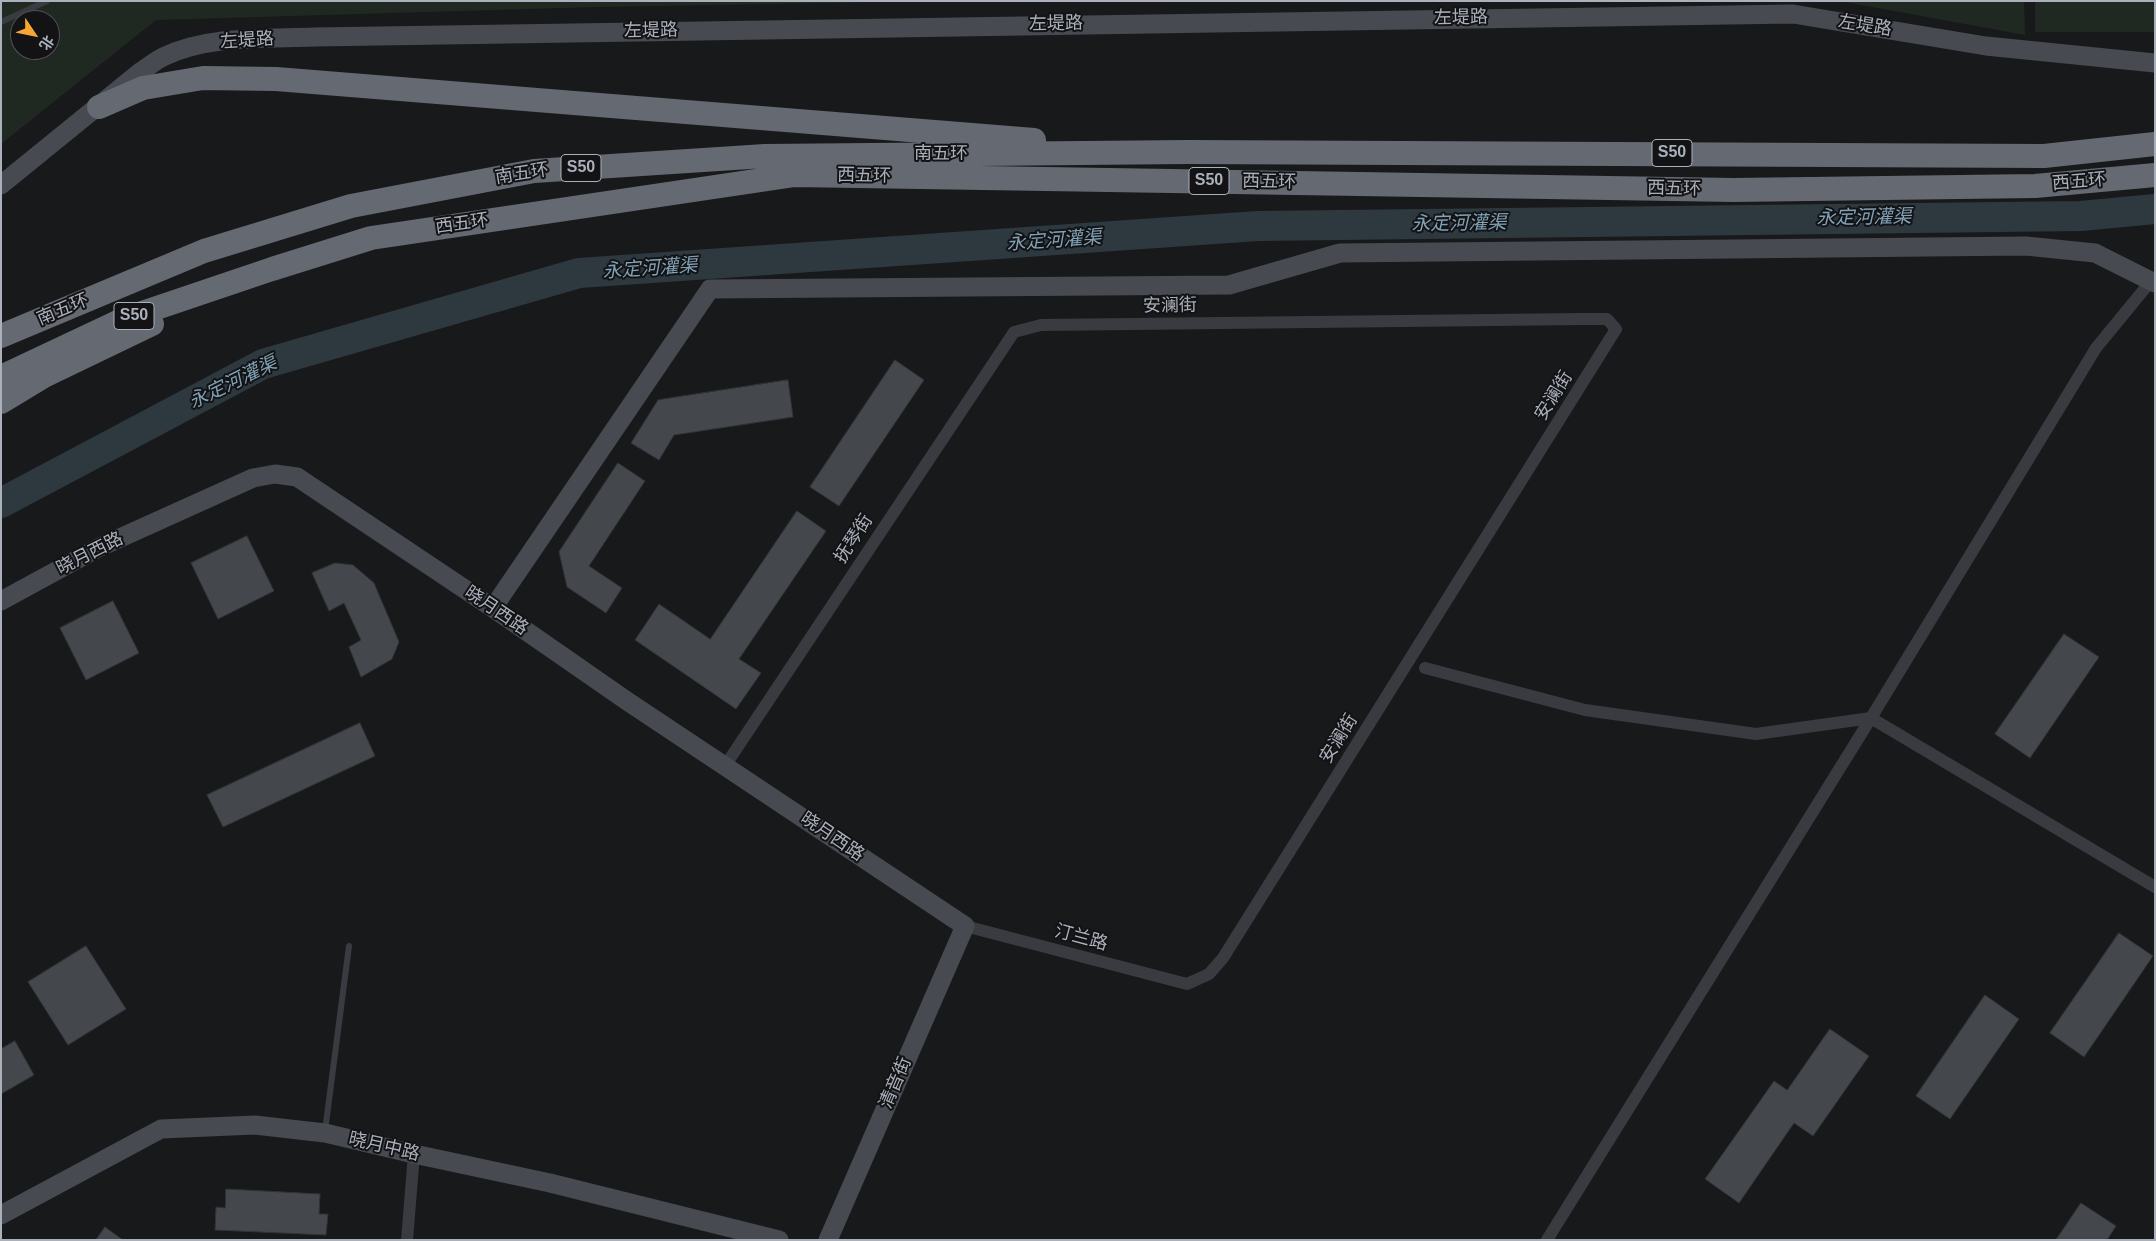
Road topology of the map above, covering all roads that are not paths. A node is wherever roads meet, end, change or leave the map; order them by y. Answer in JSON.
{"nodes":[{"id":1,"x":47,"y":1,"type":"edge"},
{"id":2,"x":1,"y":22,"type":"edge"},
{"id":3,"x":2155,"y":63,"type":"edge"},
{"id":4,"x":99,"y":107,"type":"junction"},
{"id":5,"x":2155,"y":144,"type":"edge"},
{"id":6,"x":1188,"y":152,"type":"junction"},
{"id":7,"x":2155,"y":174,"type":"edge"},
{"id":8,"x":1,"y":185,"type":"edge"},
{"id":9,"x":272,"y":269,"type":"junction"},
{"id":10,"x":2153,"y":282,"type":"edge"},
{"id":11,"x":1014,"y":332,"type":"joint"},
{"id":12,"x":1,"y":336,"type":"edge"},
{"id":13,"x":1,"y":377,"type":"edge"},
{"id":14,"x":1,"y":402,"type":"edge"},
{"id":15,"x":1,"y":601,"type":"edge"},
{"id":16,"x":493,"y":608,"type":"junction"},
{"id":17,"x":1425,"y":668,"type":"dead end"},
{"id":18,"x":1871,"y":718,"type":"junction"},
{"id":19,"x":725,"y":766,"type":"junction"},
{"id":20,"x":2155,"y":887,"type":"edge"},
{"id":21,"x":966,"y":926,"type":"junction"},
{"id":22,"x":349,"y":946,"type":"dead end"},
{"id":23,"x":1187,"y":984,"type":"joint"},
{"id":24,"x":325,"y":1133,"type":"junction"},
{"id":25,"x":414,"y":1154,"type":"junction"},
{"id":26,"x":1,"y":1215,"type":"edge"},
{"id":27,"x":407,"y":1240,"type":"edge"},
{"id":28,"x":779,"y":1240,"type":"edge"},
{"id":29,"x":828,"y":1240,"type":"edge"},
{"id":30,"x":1547,"y":1240,"type":"edge"}],
"edges":[{"from":1,"to":2,"type":"lane"},
{"from":3,"to":4,"type":"street","name":"左堤路"},
{"from":4,"to":6,"type":"highway"},
{"from":4,"to":8,"type":"street","name":"左堤路"},
{"from":5,"to":6,"type":"highway","name":"西五环","number":"S50"},
{"from":6,"to":12,"type":"highway","name":"南五环","number":"S50"},
{"from":7,"to":9,"type":"highway","name":"西五环","number":"S50"},
{"from":9,"to":13,"type":"highway","name":"南五环","number":"S50"},
{"from":9,"to":14,"type":"highway"},
{"from":10,"to":16,"type":"street"},
{"from":10,"to":18,"type":"street"},
{"from":11,"to":19,"type":"street","name":"抚琴街"},
{"from":11,"to":23,"type":"street","name":"安澜街"},
{"from":15,"to":16,"type":"street","name":"晓月西路"},
{"from":16,"to":19,"type":"street","name":"晓月西路"},
{"from":17,"to":18,"type":"street"},
{"from":18,"to":20,"type":"street"},
{"from":18,"to":30,"type":"street"},
{"from":19,"to":21,"type":"street","name":"晓月西路"},
{"from":21,"to":23,"type":"street","name":"汀兰路"},
{"from":21,"to":29,"type":"street","name":"清音街"},
{"from":22,"to":24,"type":"lane"},
{"from":24,"to":25,"type":"street","name":"晓月中路"},
{"from":24,"to":26,"type":"street","name":"晓月中路"},
{"from":25,"to":27,"type":"street"},
{"from":25,"to":28,"type":"street","name":"晓月中路"}]}
